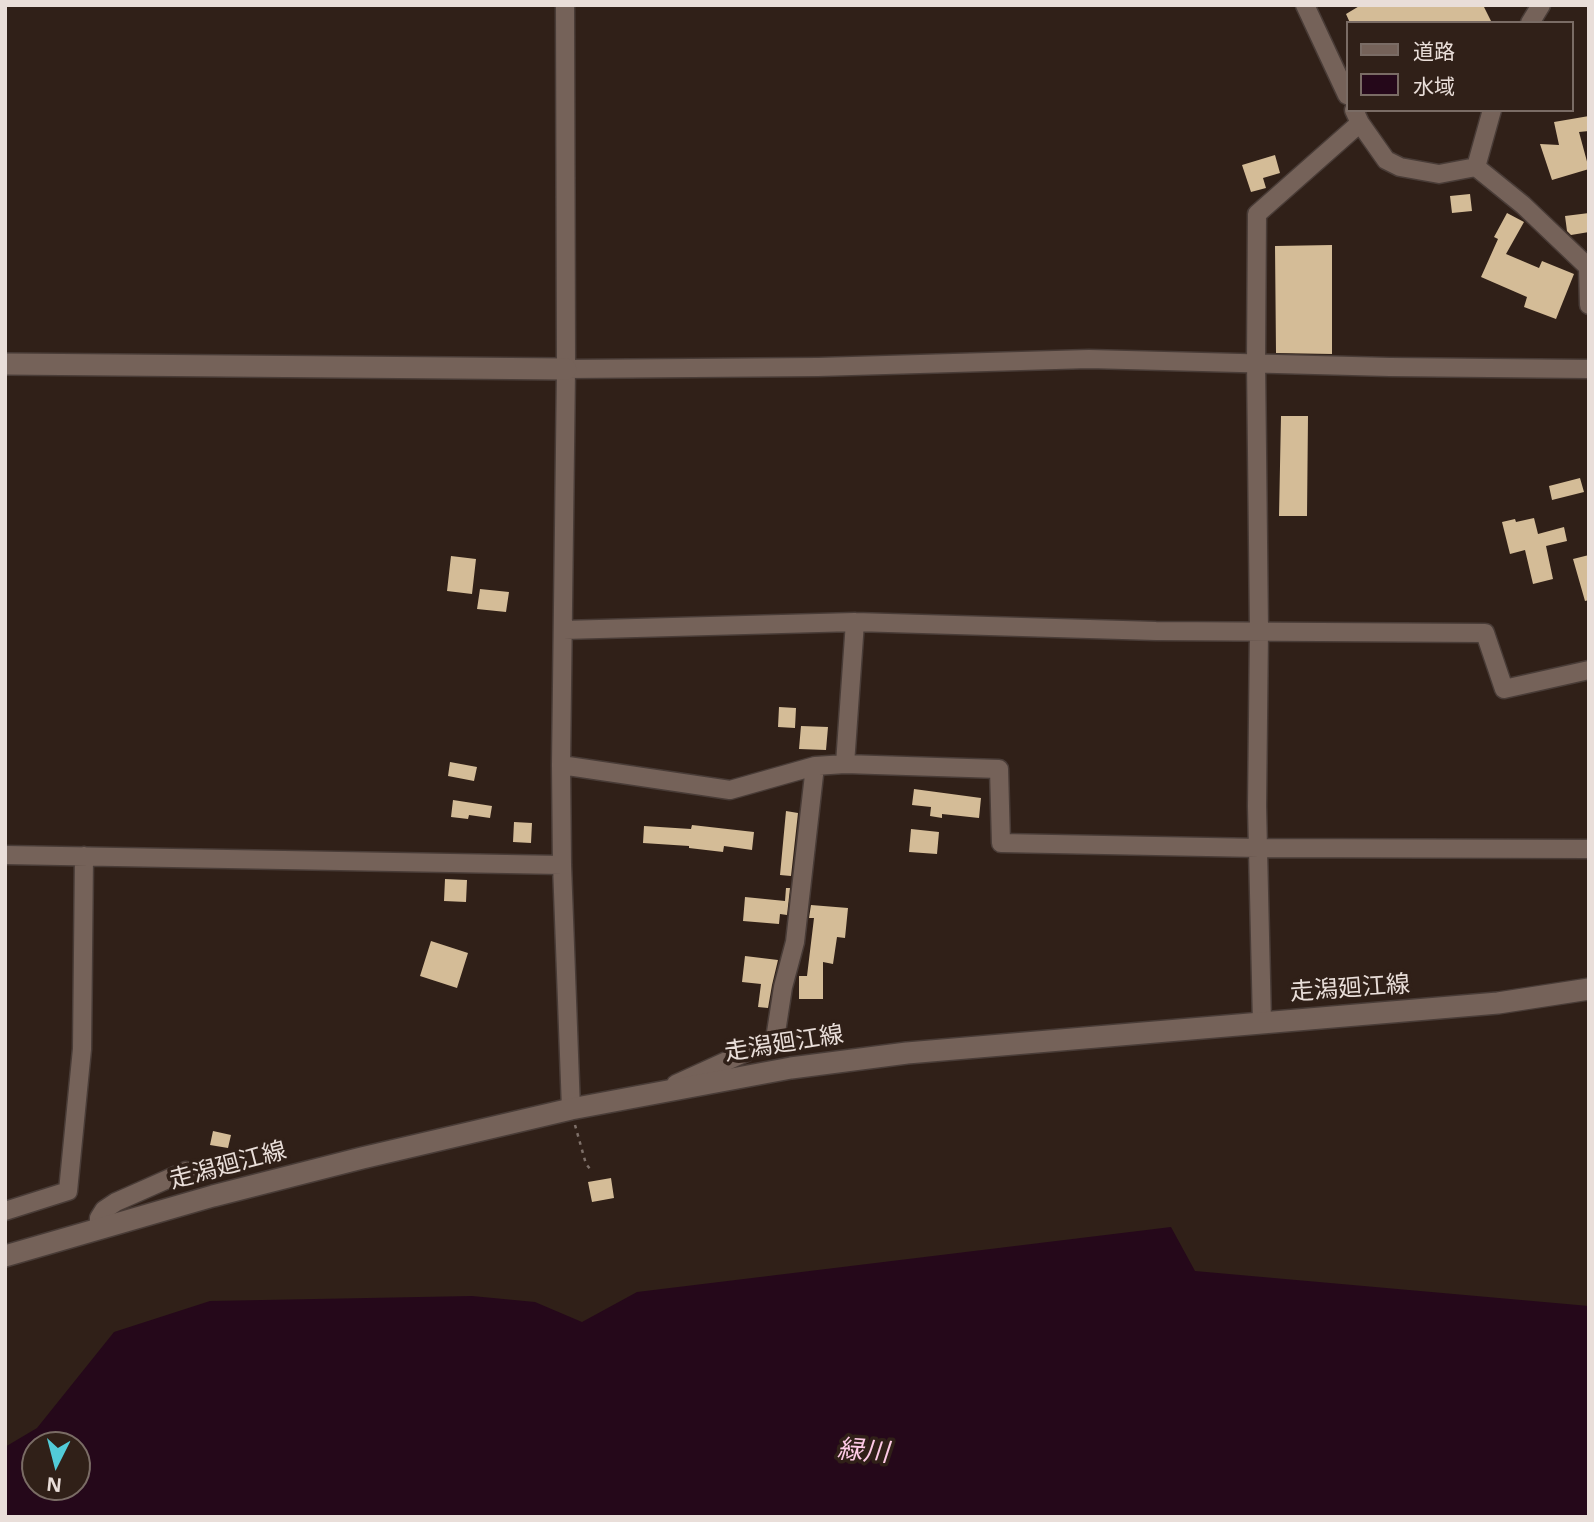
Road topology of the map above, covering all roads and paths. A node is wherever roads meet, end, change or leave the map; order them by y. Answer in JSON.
{"nodes":[{"id":1,"x":565,"y":5,"type":"edge"},
{"id":2,"x":1305,"y":5,"type":"edge"},
{"id":3,"x":1541,"y":5,"type":"edge"},
{"id":4,"x":1532,"y":21,"type":"edge"},
{"id":5,"x":1346,"y":93,"type":"edge"},
{"id":6,"x":1491,"y":112,"type":"edge"},
{"id":7,"x":1357,"y":117,"type":"edge"},
{"id":8,"x":1475,"y":167,"type":"junction"},
{"id":9,"x":1589,"y":306,"type":"edge"},
{"id":10,"x":1256,"y":362,"type":"junction"},
{"id":11,"x":1589,"y":362,"type":"edge"},
{"id":12,"x":5,"y":364,"type":"edge"},
{"id":13,"x":566,"y":369,"type":"junction"},
{"id":14,"x":1589,"y":369,"type":"edge"},
{"id":15,"x":855,"y":622,"type":"junction"},
{"id":16,"x":563,"y":630,"type":"junction"},
{"id":17,"x":1259,"y":631,"type":"junction"},
{"id":18,"x":1589,"y":670,"type":"edge"},
{"id":19,"x":845,"y":764,"type":"junction"},
{"id":20,"x":561,"y":765,"type":"junction"},
{"id":21,"x":815,"y":766,"type":"junction"},
{"id":22,"x":1259,"y":848,"type":"junction"},
{"id":23,"x":1589,"y":849,"type":"edge"},
{"id":24,"x":5,"y":855,"type":"edge"},
{"id":25,"x":84,"y":856,"type":"junction"},
{"id":26,"x":562,"y":865,"type":"junction"},
{"id":27,"x":1589,"y":989,"type":"edge"},
{"id":28,"x":1262,"y":1023,"type":"junction"},
{"id":29,"x":663,"y":1090,"type":"junction"},
{"id":30,"x":571,"y":1108,"type":"junction"},
{"id":31,"x":591,"y":1170,"type":"dead end"},
{"id":32,"x":186,"y":1171,"type":"dead end"},
{"id":33,"x":5,"y":1211,"type":"edge"},
{"id":34,"x":99,"y":1228,"type":"junction"},
{"id":35,"x":5,"y":1256,"type":"edge"}],
"edges":[{"from":1,"to":13,"type":"street"},
{"from":2,"to":5,"type":"street"},
{"from":3,"to":4,"type":"street"},
{"from":6,"to":8,"type":"street"},
{"from":7,"to":8,"type":"street"},
{"from":7,"to":10,"type":"street"},
{"from":8,"to":9,"type":"street"},
{"from":10,"to":13,"type":"street"},
{"from":10,"to":14,"type":"street"},
{"from":10,"to":17,"type":"street"},
{"from":11,"to":14,"type":"street"},
{"from":12,"to":13,"type":"main road"},
{"from":13,"to":16,"type":"street"},
{"from":15,"to":16,"type":"street"},
{"from":15,"to":17,"type":"street"},
{"from":15,"to":19,"type":"street"},
{"from":16,"to":20,"type":"street"},
{"from":17,"to":18,"type":"street"},
{"from":17,"to":22,"type":"street"},
{"from":19,"to":21,"type":"street"},
{"from":19,"to":22,"type":"street"},
{"from":20,"to":21,"type":"street"},
{"from":20,"to":26,"type":"street"},
{"from":21,"to":29,"type":"street"},
{"from":22,"to":23,"type":"street"},
{"from":22,"to":28,"type":"street"},
{"from":24,"to":25,"type":"street"},
{"from":25,"to":26,"type":"street"},
{"from":25,"to":33,"type":"street"},
{"from":26,"to":30,"type":"street"},
{"from":27,"to":28,"type":"main road","name":"走潟廻江線"},
{"from":28,"to":29,"type":"main road","name":"走潟廻江線"},
{"from":29,"to":30,"type":"main road","name":"走潟廻江線"},
{"from":30,"to":31,"type":"path"},
{"from":30,"to":34,"type":"main road","name":"走潟廻江線"},
{"from":32,"to":34,"type":"street"},
{"from":34,"to":35,"type":"main road","name":"走潟廻江線"}]}
